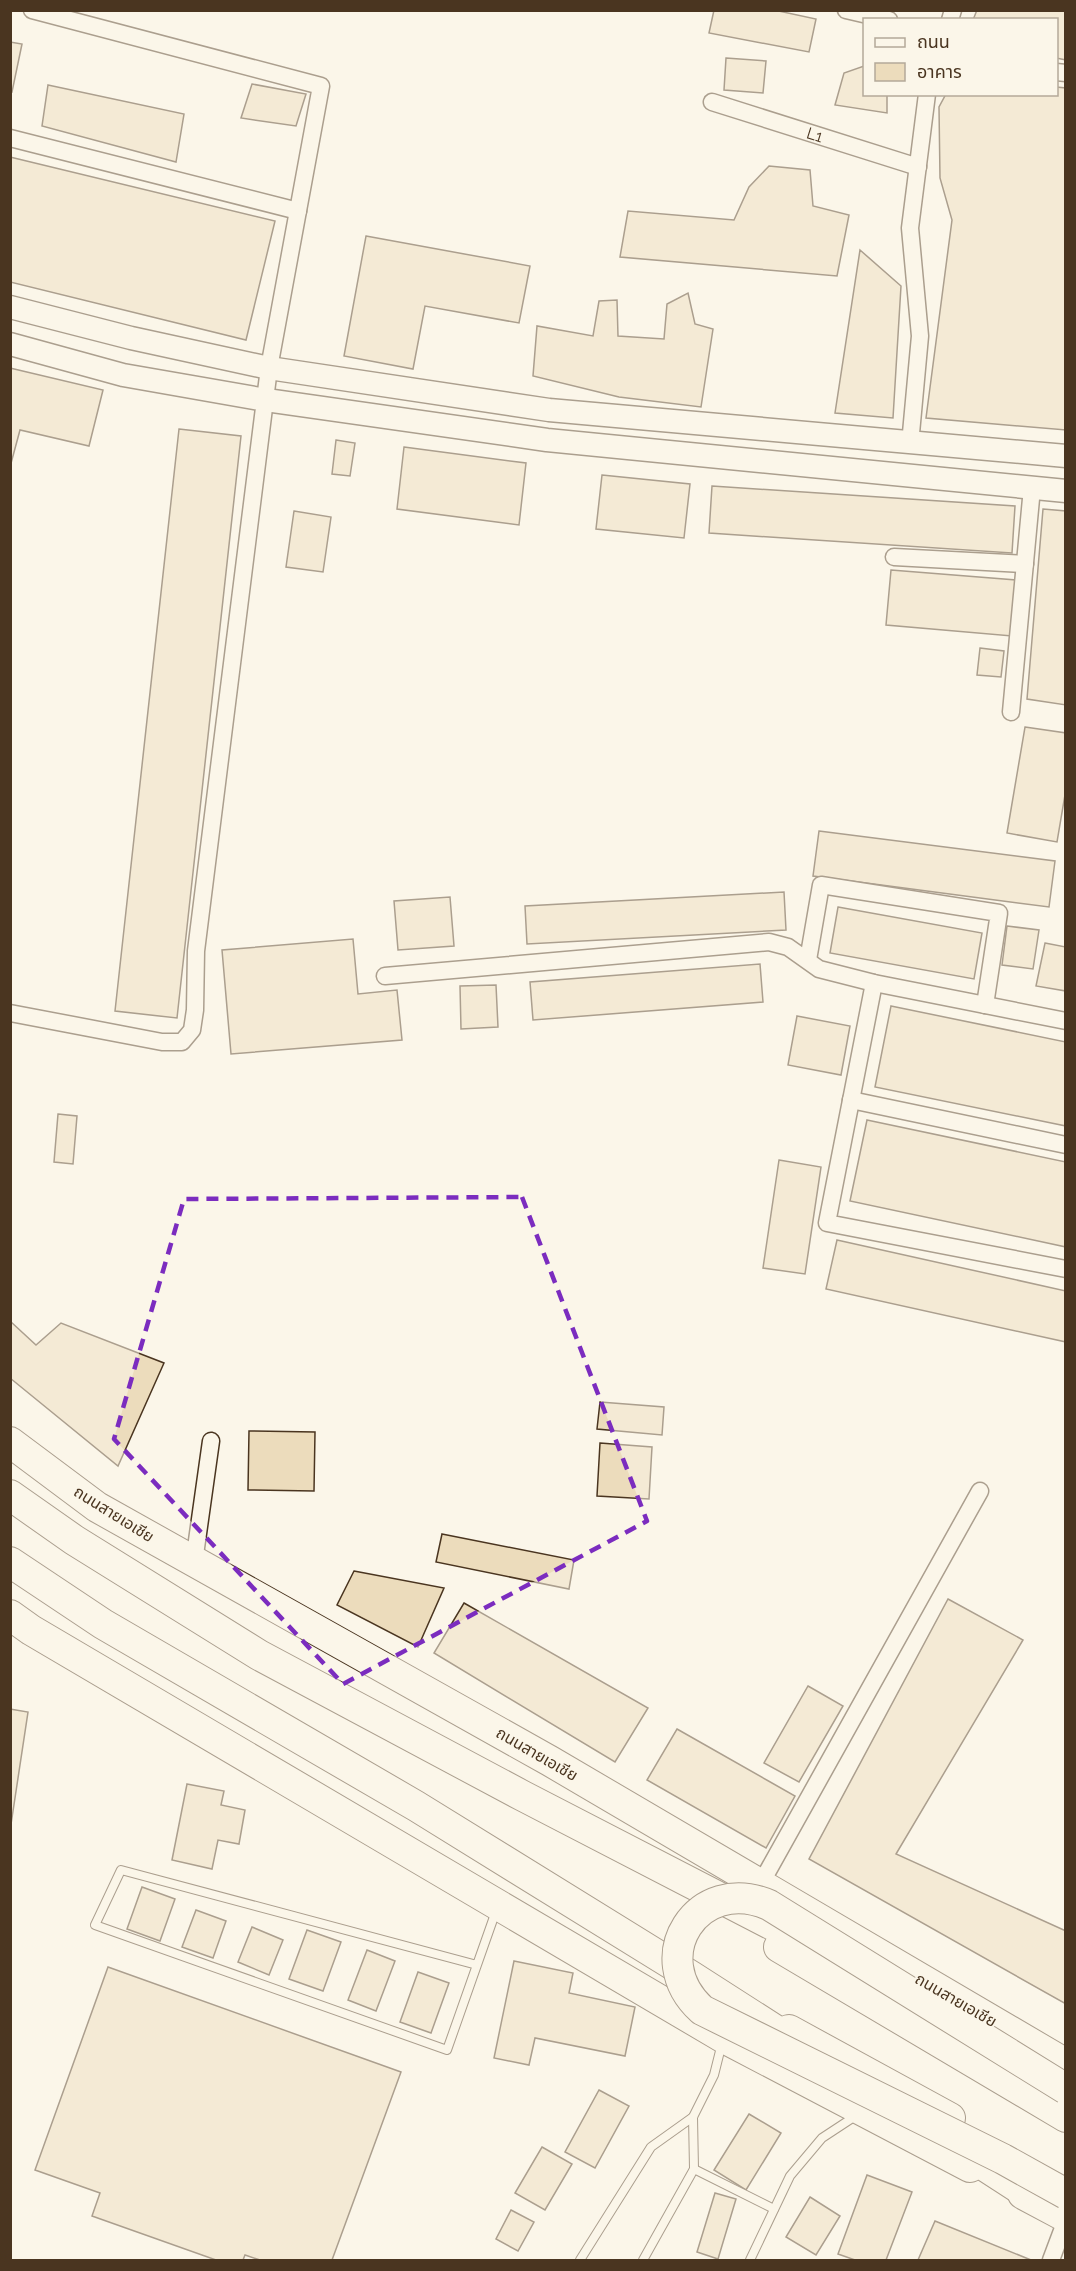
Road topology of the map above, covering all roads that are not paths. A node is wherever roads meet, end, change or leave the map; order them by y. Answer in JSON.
{"nodes":[{"id":1,"x":32,"y":10,"type":"edge"},
{"id":2,"x":846,"y":10,"type":"edge"},
{"id":3,"x":880,"y":18,"type":"edge"},
{"id":4,"x":927,"y":96,"type":"edge"},
{"id":5,"x":711,"y":102,"type":"dead end"},
{"id":6,"x":10,"y":138,"type":"edge"},
{"id":7,"x":918,"y":167,"type":"junction"},
{"id":8,"x":298,"y":211,"type":"junction"},
{"id":9,"x":10,"y":307,"type":"edge"},
{"id":10,"x":10,"y":344,"type":"edge"},
{"id":11,"x":269,"y":368,"type":"junction"},
{"id":12,"x":266,"y":400,"type":"junction"},
{"id":13,"x":910,"y":444,"type":"junction"},
{"id":14,"x":1065,"y":456,"type":"edge"},
{"id":15,"x":1032,"y":488,"type":"junction"},
{"id":16,"x":1065,"y":491,"type":"edge"},
{"id":17,"x":894,"y":557,"type":"dead end"},
{"id":18,"x":1025,"y":564,"type":"junction"},
{"id":19,"x":1011,"y":712,"type":"dead end"},
{"id":20,"x":808,"y":960,"type":"junction"},
{"id":21,"x":385,"y":976,"type":"dead end"},
{"id":22,"x":874,"y":983,"type":"junction"},
{"id":23,"x":985,"y":1005,"type":"junction"},
{"id":24,"x":10,"y":1013,"type":"edge"},
{"id":25,"x":1065,"y":1021,"type":"edge"},
{"id":26,"x":851,"y":1100,"type":"junction"},
{"id":27,"x":1065,"y":1145,"type":"edge"},
{"id":28,"x":1065,"y":1269,"type":"edge"},
{"id":29,"x":212,"y":1441,"type":"dead end"},
{"id":30,"x":10,"y":1442,"type":"edge"},
{"id":31,"x":980,"y":1491,"type":"dead end"},
{"id":32,"x":10,"y":1495,"type":"edge"},
{"id":33,"x":10,"y":1562,"type":"edge"},
{"id":34,"x":194,"y":1562,"type":"junction"},
{"id":35,"x":10,"y":1615,"type":"edge"},
{"id":36,"x":523,"y":1796,"type":"junction"},
{"id":37,"x":760,"y":1885,"type":"junction"},
{"id":38,"x":498,"y":1905,"type":"junction"},
{"id":39,"x":477,"y":1965,"type":"junction"},
{"id":40,"x":691,"y":1976,"type":"junction"},
{"id":41,"x":724,"y":2038,"type":"junction"},
{"id":42,"x":1065,"y":2064,"type":"edge"},
{"id":43,"x":1065,"y":2078,"type":"edge"},
{"id":44,"x":1065,"y":2089,"type":"edge"},
{"id":45,"x":862,"y":2112,"type":"junction"},
{"id":46,"x":693,"y":2116,"type":"junction"},
{"id":47,"x":1065,"y":2116,"type":"edge"},
{"id":48,"x":694,"y":2169,"type":"junction"},
{"id":49,"x":1065,"y":2181,"type":"edge"},
{"id":50,"x":774,"y":2209,"type":"junction"},
{"id":51,"x":1060,"y":2209,"type":"edge"},
{"id":52,"x":580,"y":2260,"type":"edge"},
{"id":53,"x":643,"y":2260,"type":"edge"},
{"id":54,"x":750,"y":2260,"type":"edge"},
{"id":55,"x":1051,"y":2260,"type":"edge"}],
"edges":[{"from":1,"to":8,"type":"street"},
{"from":2,"to":3,"type":"street"},
{"from":4,"to":7,"type":"street"},
{"from":5,"to":7,"type":"street","name":"L1"},
{"from":6,"to":8,"type":"street"},
{"from":7,"to":13,"type":"street"},
{"from":8,"to":11,"type":"street"},
{"from":9,"to":11,"type":"main road"},
{"from":10,"to":12,"type":"main road"},
{"from":11,"to":12,"type":"street"},
{"from":11,"to":13,"type":"main road"},
{"from":12,"to":15,"type":"main road"},
{"from":12,"to":24,"type":"street"},
{"from":13,"to":14,"type":"main road"},
{"from":15,"to":16,"type":"main road"},
{"from":15,"to":18,"type":"street"},
{"from":17,"to":18,"type":"street"},
{"from":18,"to":19,"type":"street"},
{"from":20,"to":21,"type":"street"},
{"from":20,"to":22,"type":"street"},
{"from":20,"to":23,"type":"street"},
{"from":22,"to":23,"type":"street"},
{"from":22,"to":26,"type":"street"},
{"from":23,"to":25,"type":"street"},
{"from":26,"to":27,"type":"street"},
{"from":26,"to":28,"type":"street"},
{"from":29,"to":34,"type":"street"},
{"from":30,"to":34,"type":"highway","name":"ถนนสายเอเชีย"},
{"from":31,"to":37,"type":"street"},
{"from":32,"to":36,"type":"highway","name":"ถนนสายเอเชีย"},
{"from":33,"to":40,"type":"highway"},
{"from":34,"to":37,"type":"highway","name":"ถนนสายเอเชีย"},
{"from":35,"to":38,"type":"highway"},
{"from":36,"to":43,"type":"highway","name":"ถนนสายเอเชีย"},
{"from":36,"to":47,"type":"highway"},
{"from":37,"to":42,"type":"highway","name":"ถนนสายเอเชีย"},
{"from":38,"to":39,"type":"lane"},
{"from":38,"to":41,"type":"highway"},
{"from":39,"to":39,"type":"lane"},
{"from":40,"to":49,"type":"highway"},
{"from":40,"to":51,"type":"highway"},
{"from":41,"to":45,"type":"highway"},
{"from":41,"to":46,"type":"lane"},
{"from":44,"to":51,"type":"highway","bridge":true},
{"from":45,"to":50,"type":"lane"},
{"from":45,"to":51,"type":"highway"},
{"from":46,"to":48,"type":"lane"},
{"from":46,"to":52,"type":"lane"},
{"from":48,"to":50,"type":"lane"},
{"from":48,"to":53,"type":"lane"},
{"from":50,"to":54,"type":"lane"},
{"from":51,"to":55,"type":"street"}]}
